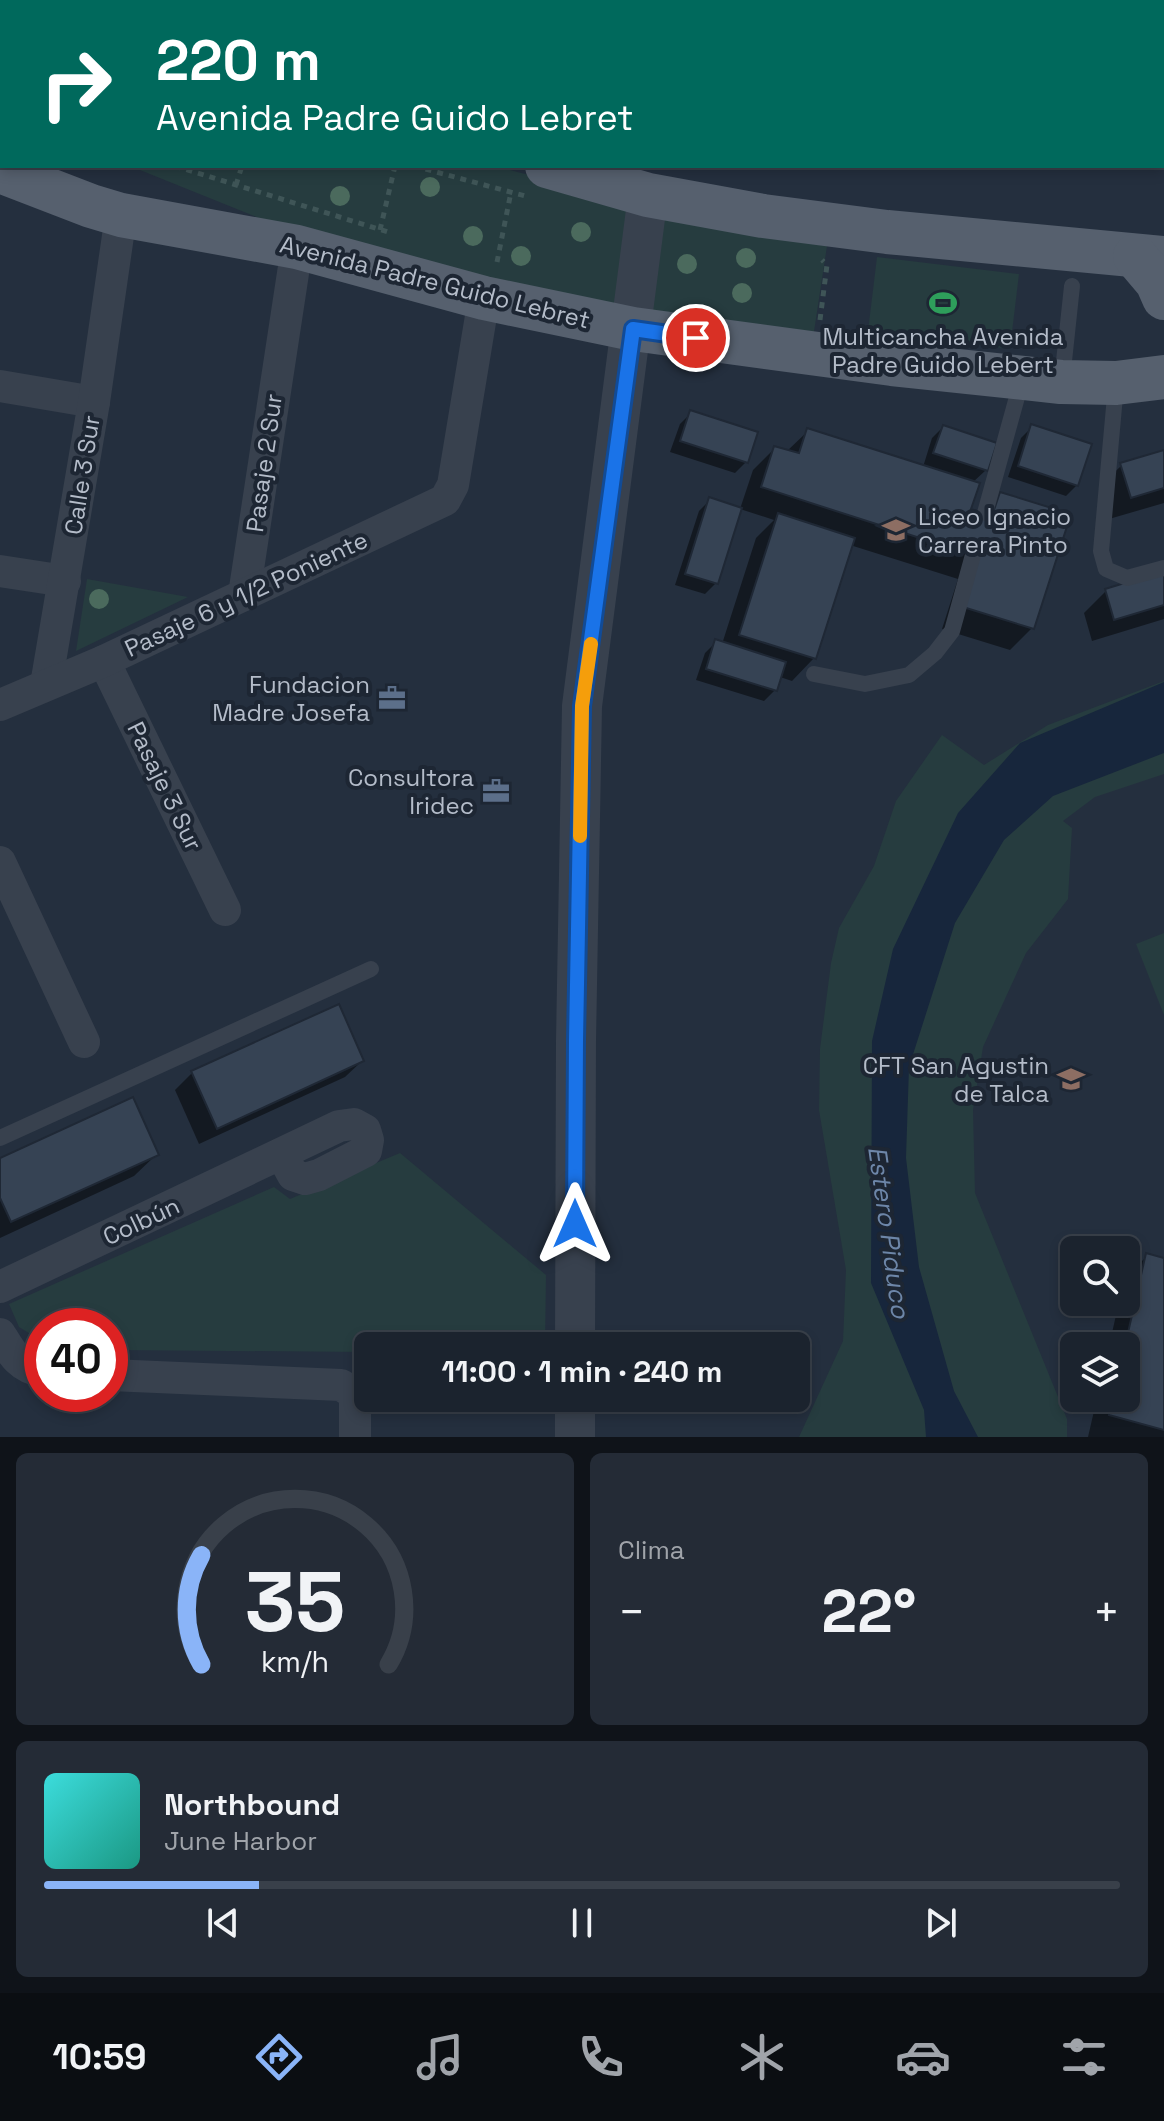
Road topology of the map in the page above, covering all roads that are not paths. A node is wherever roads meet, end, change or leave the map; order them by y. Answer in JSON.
{"nodes":[{"id":1,"x":0,"y":171,"type":"edge"},
{"id":2,"x":543,"y":183,"type":"edge"},
{"id":3,"x":648,"y":195,"type":"junction"},
{"id":4,"x":0,"y":198,"type":"edge"},
{"id":5,"x":106,"y":211,"type":"junction"},
{"id":6,"x":297,"y":247,"type":"junction"},
{"id":7,"x":1149,"y":257,"type":"edge"},
{"id":8,"x":494,"y":271,"type":"junction"},
{"id":9,"x":1072,"y":286,"type":"dead end"},
{"id":10,"x":1164,"y":298,"type":"edge"},
{"id":11,"x":633,"y":329,"type":"junction"},
{"id":12,"x":1164,"y":377,"type":"edge"},
{"id":13,"x":1042,"y":380,"type":"junction"},
{"id":14,"x":1116,"y":383,"type":"junction"},
{"id":15,"x":0,"y":386,"type":"edge"},
{"id":16,"x":94,"y":402,"type":"junction"},
{"id":17,"x":985,"y":513,"type":"dead end"},
{"id":18,"x":973,"y":555,"type":"dead end"},
{"id":19,"x":1164,"y":568,"type":"edge"},
{"id":20,"x":0,"y":571,"type":"edge"},
{"id":21,"x":65,"y":581,"type":"junction"},
{"id":22,"x":244,"y":595,"type":"junction"},
{"id":23,"x":104,"y":661,"type":"junction"},
{"id":24,"x":814,"y":674,"type":"dead end"},
{"id":25,"x":46,"y":685,"type":"junction"},
{"id":26,"x":0,"y":705,"type":"edge"},
{"id":27,"x":0,"y":862,"type":"edge"},
{"id":28,"x":225,"y":910,"type":"dead end"},
{"id":29,"x":371,"y":969,"type":"dead end"},
{"id":30,"x":84,"y":1042,"type":"dead end"},
{"id":31,"x":0,"y":1138,"type":"edge"},
{"id":32,"x":282,"y":1155,"type":"dead end"},
{"id":33,"x":0,"y":1287,"type":"edge"},
{"id":34,"x":575,"y":1332,"type":"edge"},
{"id":35,"x":1,"y":1339,"type":"edge"},
{"id":36,"x":24,"y":1364,"type":"edge"},
{"id":37,"x":128,"y":1376,"type":"edge"},
{"id":38,"x":575,"y":1412,"type":"edge"},
{"id":39,"x":355,"y":1437,"type":"edge"},
{"id":40,"x":575,"y":1437,"type":"edge"}],
"edges":[{"from":1,"to":5,"type":"main road","name":"Avenida Padre Guido Lebret"},
{"from":2,"to":3,"type":"main road"},
{"from":3,"to":7,"type":"main road"},
{"from":3,"to":11,"type":"street"},
{"from":4,"to":5,"type":"main road"},
{"from":5,"to":6,"type":"main road","name":"Avenida Padre Guido Lebret"},
{"from":5,"to":16,"type":"street","name":"Calle 3 Sur"},
{"from":6,"to":8,"type":"main road","name":"Avenida Padre Guido Lebret"},
{"from":6,"to":22,"type":"street","name":"Pasaje 2 Sur"},
{"from":7,"to":10,"type":"main road"},
{"from":8,"to":11,"type":"main road","name":"Avenida Padre Guido Lebret"},
{"from":8,"to":22,"type":"street","name":"Pasaje 6 y 1/2 Poniente"},
{"from":9,"to":13,"type":"lane"},
{"from":11,"to":13,"type":"main road","name":"Avenida Padre Guido Lebret"},
{"from":11,"to":34,"type":"street"},
{"from":12,"to":14,"type":"main road","name":"Avenida Padre Guido Lebret"},
{"from":13,"to":14,"type":"main road","name":"Avenida Padre Guido Lebret"},
{"from":13,"to":17,"type":"lane"},
{"from":14,"to":19,"type":"lane"},
{"from":15,"to":16,"type":"street"},
{"from":16,"to":21,"type":"street","name":"Calle 3 Sur"},
{"from":18,"to":24,"type":"lane"},
{"from":20,"to":21,"type":"street"},
{"from":21,"to":25,"type":"street","name":"Calle 3 Sur"},
{"from":22,"to":23,"type":"street","name":"Pasaje 6 y 1/2 Poniente"},
{"from":23,"to":25,"type":"street","name":"Pasaje 6 y 1/2 Poniente"},
{"from":23,"to":28,"type":"street","name":"Pasaje 3 Sur"},
{"from":25,"to":26,"type":"street"},
{"from":27,"to":30,"type":"street"},
{"from":29,"to":31,"type":"lane"},
{"from":32,"to":33,"type":"street","name":"Colbún"},
{"from":35,"to":36,"type":"street"},
{"from":37,"to":39,"type":"street"},
{"from":38,"to":40,"type":"street"}]}
